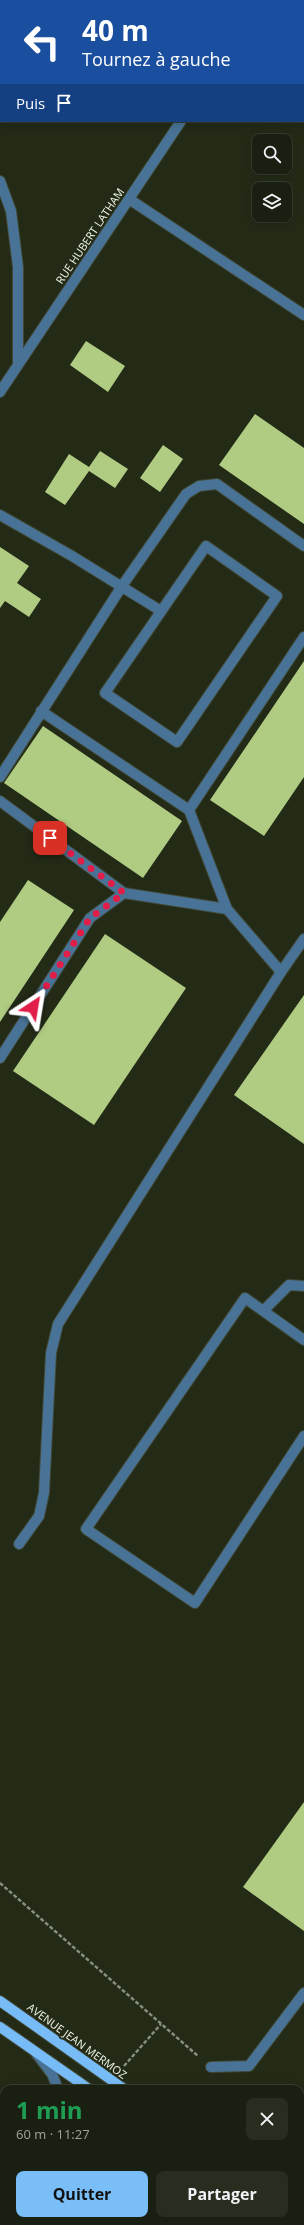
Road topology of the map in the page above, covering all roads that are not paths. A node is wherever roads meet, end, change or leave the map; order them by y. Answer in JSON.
{"nodes":[{"id":1,"x":180,"y":122,"type":"edge"},
{"id":2,"x":0,"y":181,"type":"edge"},
{"id":3,"x":129,"y":199,"type":"junction"},
{"id":4,"x":304,"y":315,"type":"edge"},
{"id":5,"x":18,"y":365,"type":"junction"},
{"id":6,"x":0,"y":392,"type":"edge"},
{"id":7,"x":0,"y":515,"type":"edge"},
{"id":8,"x":304,"y":546,"type":"edge"},
{"id":9,"x":122,"y":586,"type":"junction"},
{"id":10,"x":161,"y":611,"type":"junction"},
{"id":11,"x":304,"y":637,"type":"edge"},
{"id":12,"x":41,"y":711,"type":"junction"},
{"id":13,"x":0,"y":777,"type":"edge"},
{"id":14,"x":0,"y":801,"type":"edge"},
{"id":15,"x":189,"y":810,"type":"junction"},
{"id":16,"x":124,"y":893,"type":"junction"},
{"id":17,"x":227,"y":909,"type":"junction"},
{"id":18,"x":304,"y":940,"type":"edge"},
{"id":19,"x":281,"y":972,"type":"junction"},
{"id":20,"x":0,"y":1058,"type":"edge"},
{"id":21,"x":304,"y":1286,"type":"edge"},
{"id":22,"x":264,"y":1310,"type":"junction"},
{"id":23,"x":304,"y":1340,"type":"edge"},
{"id":24,"x":304,"y":1436,"type":"edge"},
{"id":25,"x":19,"y":1544,"type":"dead end"},
{"id":26,"x":304,"y":1993,"type":"edge"},
{"id":27,"x":0,"y":1995,"type":"edge"},
{"id":28,"x":0,"y":2001,"type":"edge"},
{"id":29,"x":17,"y":2011,"type":"junction"},
{"id":30,"x":0,"y":2027,"type":"edge"},
{"id":31,"x":34,"y":2050,"type":"junction"},
{"id":32,"x":211,"y":2067,"type":"road end"},
{"id":33,"x":56,"y":2085,"type":"edge"},
{"id":34,"x":83,"y":2085,"type":"edge"},
{"id":35,"x":119,"y":2085,"type":"edge"}],
"edges":[{"from":1,"to":3,"type":"street","name":"RUE HUBERT LATHAM"},
{"from":2,"to":5,"type":"street"},
{"from":3,"to":4,"type":"street"},
{"from":3,"to":5,"type":"street","name":"RUE HUBERT LATHAM"},
{"from":5,"to":6,"type":"street","name":"RUE HUBERT LATHAM"},
{"from":7,"to":9,"type":"street"},
{"from":8,"to":9,"type":"street"},
{"from":9,"to":10,"type":"street"},
{"from":9,"to":12,"type":"street"},
{"from":10,"to":10,"type":"street"},
{"from":11,"to":15,"type":"street"},
{"from":12,"to":13,"type":"street"},
{"from":12,"to":15,"type":"street"},
{"from":14,"to":16,"type":"street"},
{"from":15,"to":17,"type":"street"},
{"from":16,"to":17,"type":"street"},
{"from":16,"to":20,"type":"street"},
{"from":17,"to":19,"type":"street"},
{"from":18,"to":19,"type":"street"},
{"from":19,"to":25,"type":"street"},
{"from":21,"to":22,"type":"street"},
{"from":22,"to":23,"type":"street"},
{"from":22,"to":24,"type":"street"},
{"from":26,"to":32,"type":"street"},
{"from":27,"to":29,"type":"street"},
{"from":28,"to":29,"type":"main road","name":"AVENUE JEAN MERMOZ"},
{"from":29,"to":35,"type":"main road","name":"AVENUE JEAN MERMOZ"},
{"from":30,"to":31,"type":"main road"},
{"from":31,"to":33,"type":"street"},
{"from":31,"to":34,"type":"main road"}]}
